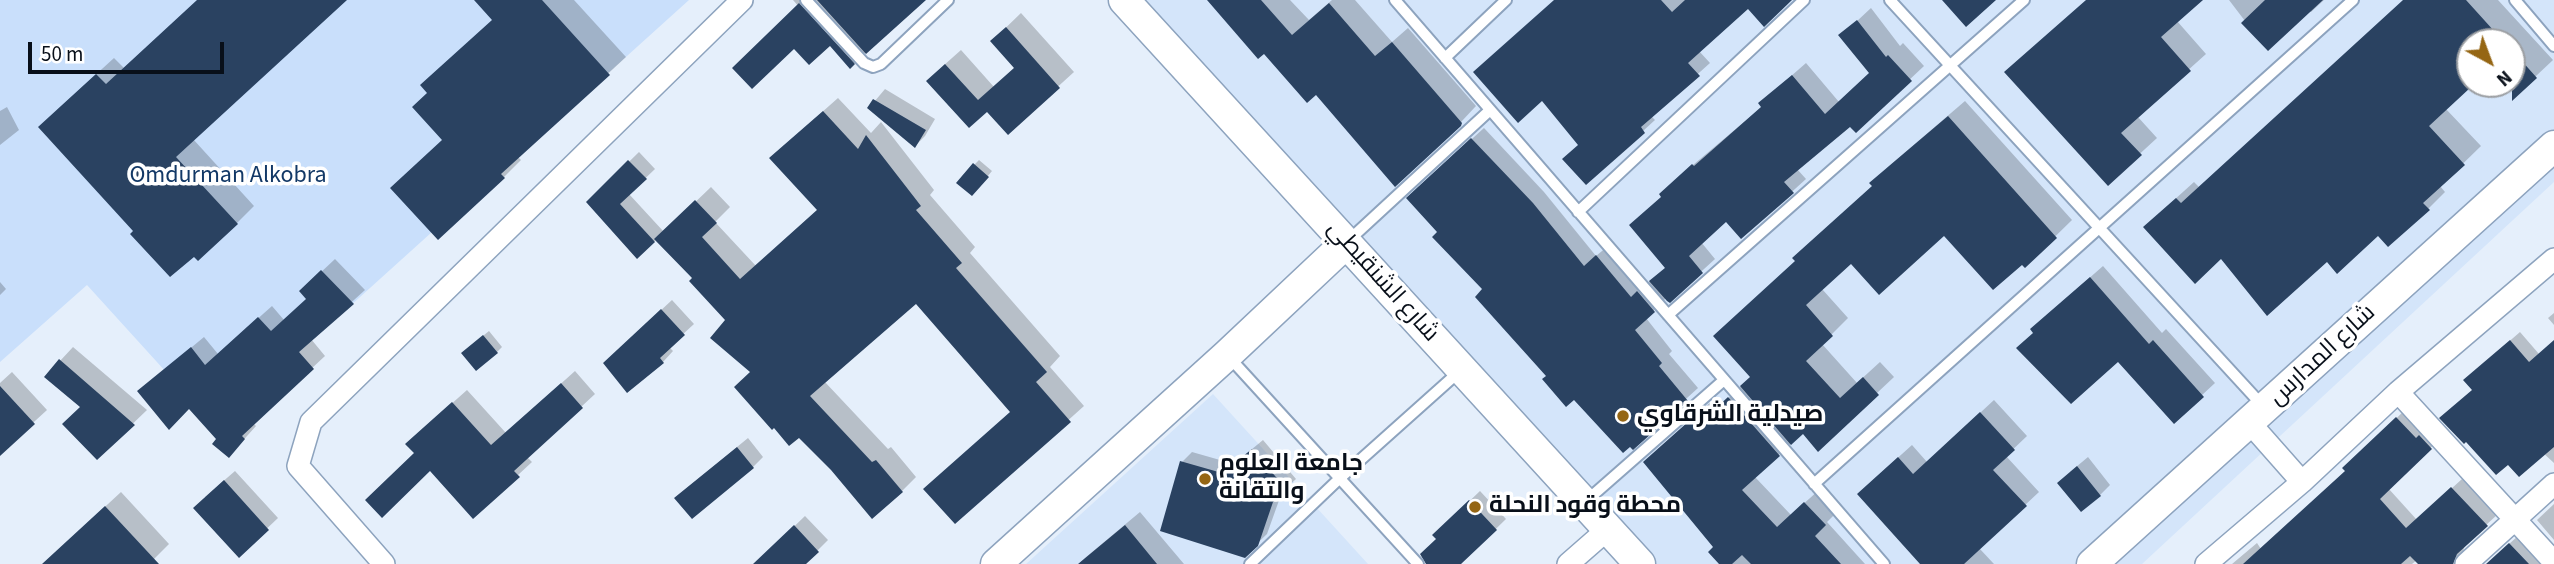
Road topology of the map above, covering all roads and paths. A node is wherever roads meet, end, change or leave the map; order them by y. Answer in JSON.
{"nodes":[{"id":1,"x":742,"y":0,"type":"edge"},
{"id":2,"x":806,"y":0,"type":"edge"},
{"id":3,"x":948,"y":0,"type":"edge"},
{"id":4,"x":1124,"y":0,"type":"edge"},
{"id":5,"x":1395,"y":0,"type":"edge"},
{"id":6,"x":1506,"y":0,"type":"edge"},
{"id":7,"x":1804,"y":0,"type":"edge"},
{"id":8,"x":1890,"y":0,"type":"edge"},
{"id":9,"x":2024,"y":0,"type":"edge"},
{"id":10,"x":2353,"y":0,"type":"edge"},
{"id":11,"x":2515,"y":0,"type":"edge"},
{"id":12,"x":2554,"y":46,"type":"edge"},
{"id":13,"x":1445,"y":58,"type":"junction"},
{"id":14,"x":1951,"y":66,"type":"junction"},
{"id":15,"x":1489,"y":111,"type":"junction"},
{"id":16,"x":2554,"y":146,"type":"edge"},
{"id":17,"x":1578,"y":212,"type":"junction"},
{"id":18,"x":2098,"y":227,"type":"junction"},
{"id":19,"x":1346,"y":243,"type":"junction"},
{"id":20,"x":2554,"y":259,"type":"edge"},
{"id":21,"x":1668,"y":315,"type":"junction"},
{"id":22,"x":1227,"y":355,"type":"junction"},
{"id":23,"x":1461,"y":370,"type":"junction"},
{"id":24,"x":1724,"y":380,"type":"junction"},
{"id":25,"x":2398,"y":392,"type":"junction"},
{"id":26,"x":2258,"y":415,"type":"junction"},
{"id":27,"x":1339,"y":479,"type":"junction"},
{"id":28,"x":2302,"y":482,"type":"junction"},
{"id":29,"x":1814,"y":484,"type":"junction"},
{"id":30,"x":2554,"y":484,"type":"edge"},
{"id":31,"x":1583,"y":503,"type":"junction"},
{"id":32,"x":2515,"y":519,"type":"junction"},
{"id":33,"x":1608,"y":529,"type":"junction"},
{"id":34,"x":2554,"y":562,"type":"edge"},
{"id":35,"x":384,"y":564,"type":"edge"},
{"id":36,"x":996,"y":564,"type":"edge"},
{"id":37,"x":1250,"y":564,"type":"edge"},
{"id":38,"x":1418,"y":564,"type":"edge"},
{"id":39,"x":1567,"y":564,"type":"edge"},
{"id":40,"x":1640,"y":564,"type":"edge"},
{"id":41,"x":1884,"y":564,"type":"edge"},
{"id":42,"x":2092,"y":564,"type":"edge"},
{"id":43,"x":2206,"y":564,"type":"edge"},
{"id":44,"x":2466,"y":564,"type":"edge"}],
"edges":[{"from":1,"to":35,"type":"street"},
{"from":2,"to":3,"type":"lane"},
{"from":4,"to":19,"type":"street","name":"شارع الشنقيطي"},
{"from":5,"to":13,"type":"lane"},
{"from":6,"to":13,"type":"lane"},
{"from":7,"to":17,"type":"lane"},
{"from":8,"to":14,"type":"lane"},
{"from":9,"to":14,"type":"lane"},
{"from":10,"to":18,"type":"lane"},
{"from":11,"to":12,"type":"lane"},
{"from":13,"to":15,"type":"lane"},
{"from":14,"to":18,"type":"lane"},
{"from":14,"to":21,"type":"lane"},
{"from":15,"to":17,"type":"lane"},
{"from":15,"to":19,"type":"lane"},
{"from":16,"to":26,"type":"street","name":"شارع المدارس"},
{"from":17,"to":21,"type":"lane"},
{"from":18,"to":26,"type":"lane"},
{"from":18,"to":29,"type":"lane"},
{"from":19,"to":22,"type":"street"},
{"from":19,"to":23,"type":"street","name":"شارع الشنقيطي"},
{"from":20,"to":25,"type":"street"},
{"from":21,"to":24,"type":"lane"},
{"from":22,"to":27,"type":"lane"},
{"from":22,"to":36,"type":"street"},
{"from":23,"to":27,"type":"lane"},
{"from":23,"to":31,"type":"street","name":"شارع الشنقيطي"},
{"from":24,"to":29,"type":"lane"},
{"from":24,"to":31,"type":"lane"},
{"from":25,"to":28,"type":"street"},
{"from":25,"to":32,"type":"street"},
{"from":26,"to":28,"type":"street"},
{"from":26,"to":42,"type":"street","name":"شارع المدارس"},
{"from":27,"to":37,"type":"lane"},
{"from":27,"to":38,"type":"lane"},
{"from":28,"to":43,"type":"street"},
{"from":29,"to":41,"type":"lane"},
{"from":30,"to":32,"type":"street"},
{"from":31,"to":33,"type":"street","name":"شارع الشنقيطي"},
{"from":32,"to":34,"type":"street"},
{"from":32,"to":44,"type":"street"},
{"from":33,"to":39,"type":"street"},
{"from":33,"to":40,"type":"street","name":"شارع الشنقيطي"}]}
